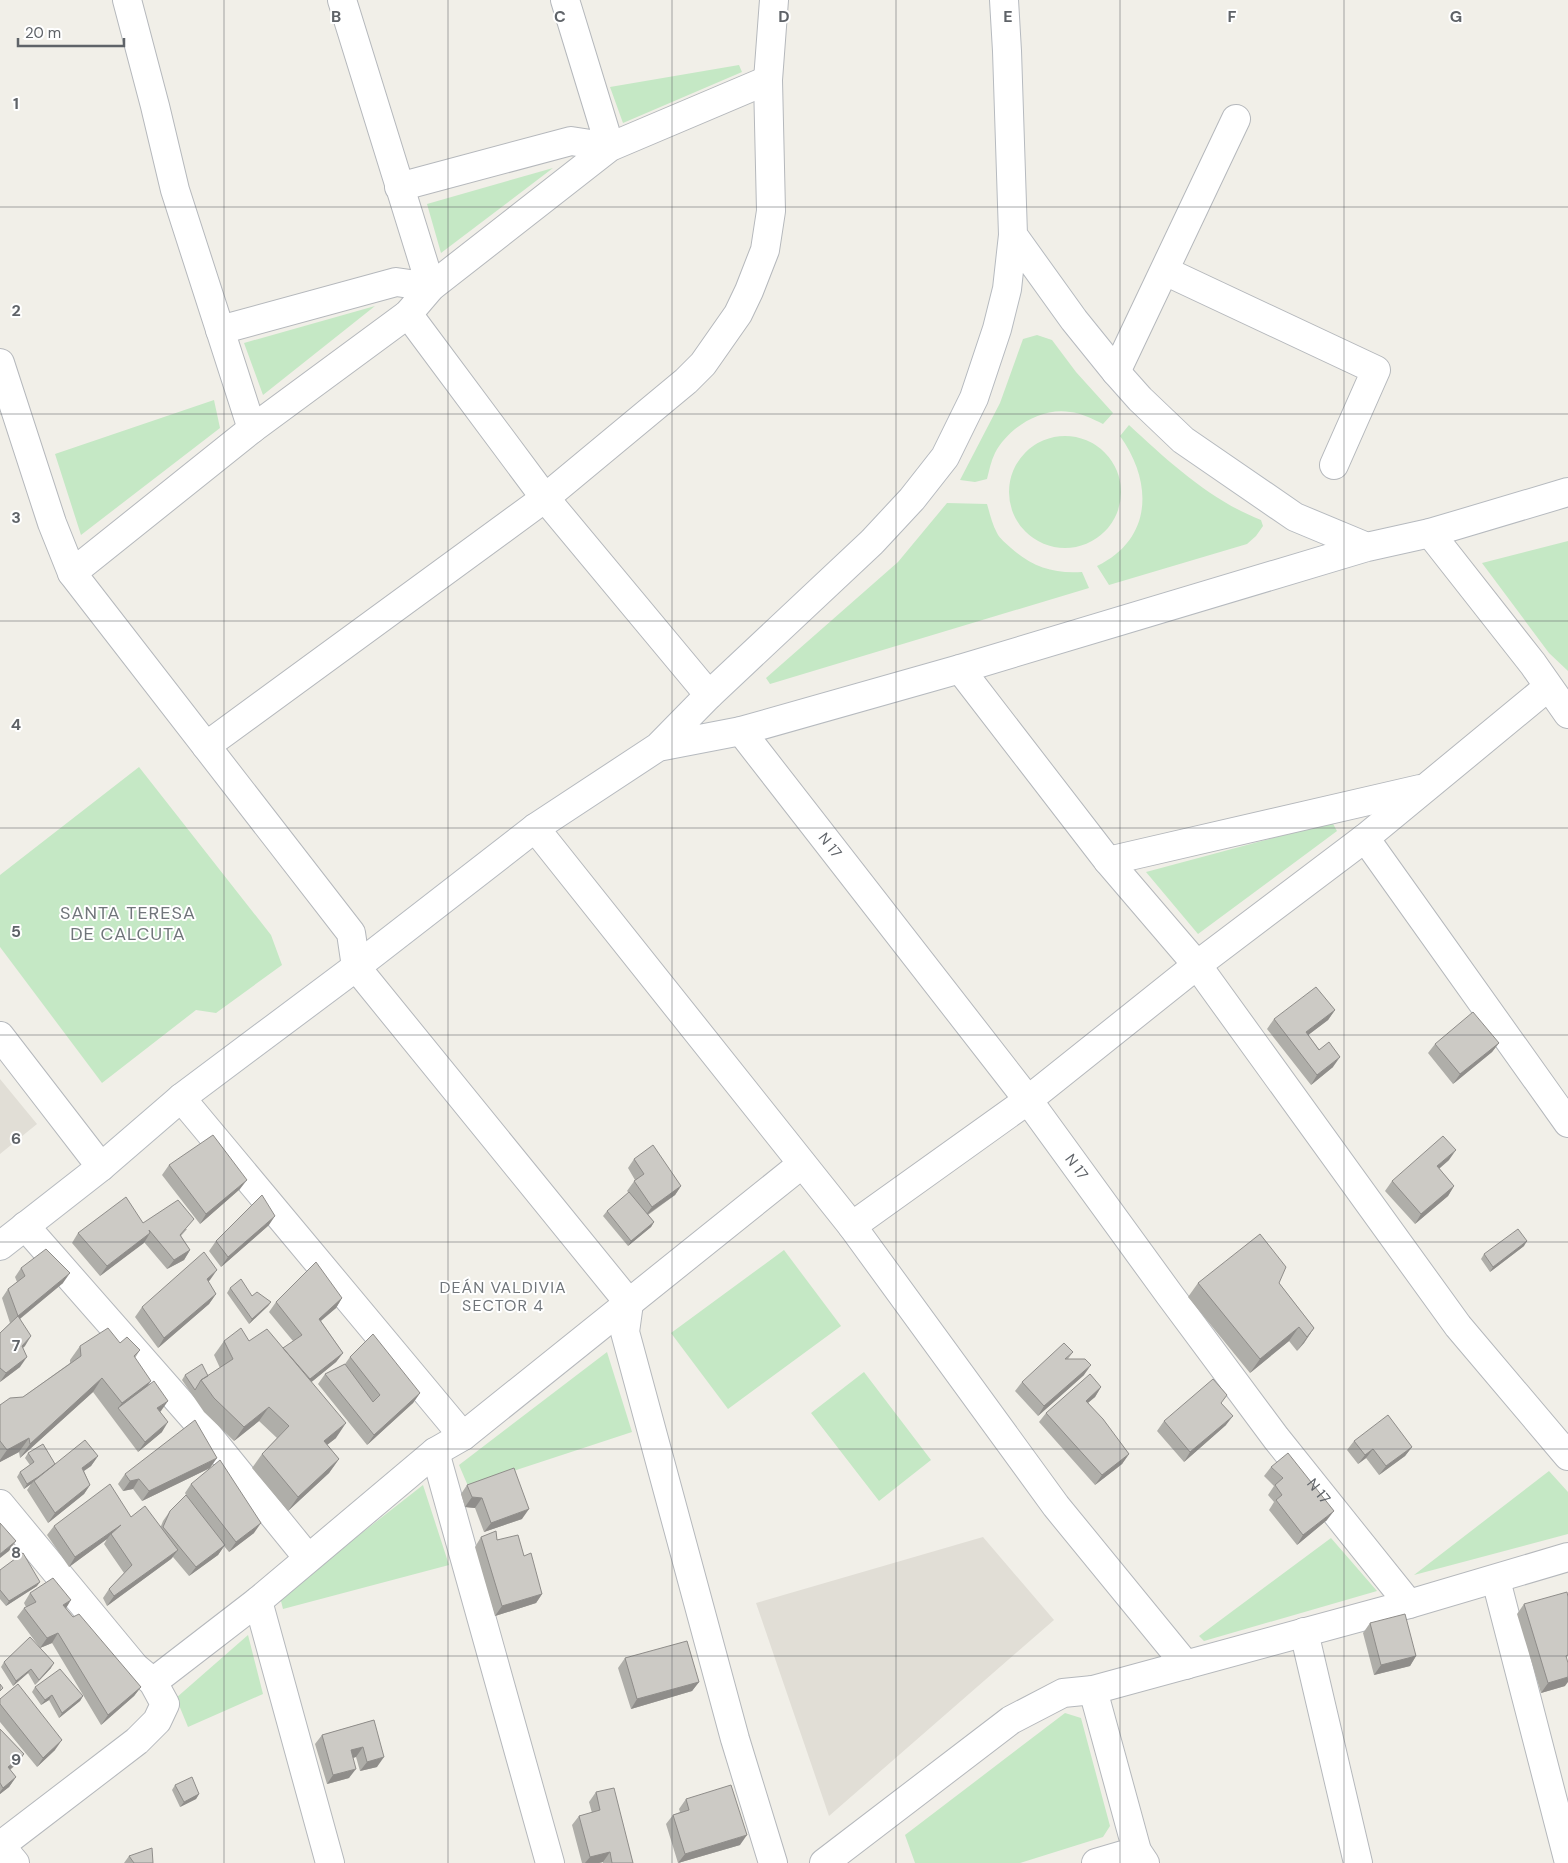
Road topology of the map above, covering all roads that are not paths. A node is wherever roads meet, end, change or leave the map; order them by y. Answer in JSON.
{"nodes":[{"id":1,"x":127,"y":0,"type":"edge"},
{"id":2,"x":342,"y":0,"type":"edge"},
{"id":3,"x":565,"y":0,"type":"edge"},
{"id":4,"x":774,"y":0,"type":"edge"},
{"id":5,"x":1004,"y":0,"type":"edge"},
{"id":6,"x":768,"y":80,"type":"junction"},
{"id":7,"x":1236,"y":119,"type":"dead end"},
{"id":8,"x":610,"y":148,"type":"junction"},
{"id":9,"x":399,"y":186,"type":"junction"},
{"id":10,"x":1013,"y":235,"type":"junction"},
{"id":11,"x":1165,"y":271,"type":"junction"},
{"id":12,"x":431,"y":288,"type":"junction"},
{"id":13,"x":408,"y":314,"type":"junction"},
{"id":14,"x":220,"y":330,"type":"junction"},
{"id":15,"x":0,"y":364,"type":"edge"},
{"id":16,"x":1116,"y":372,"type":"junction"},
{"id":17,"x":4,"y":393,"type":"edge"},
{"id":18,"x":252,"y":429,"type":"junction"},
{"id":19,"x":1334,"y":466,"type":"dead end"},
{"id":20,"x":1568,"y":492,"type":"edge"},
{"id":21,"x":545,"y":498,"type":"junction"},
{"id":22,"x":1430,"y":533,"type":"junction"},
{"id":23,"x":1368,"y":547,"type":"junction"},
{"id":24,"x":72,"y":573,"type":"junction"},
{"id":25,"x":960,"y":669,"type":"junction"},
{"id":26,"x":709,"y":695,"type":"junction"},
{"id":27,"x":1562,"y":703,"type":"edge"},
{"id":28,"x":741,"y":731,"type":"junction"},
{"id":29,"x":206,"y":746,"type":"junction"},
{"id":30,"x":658,"y":747,"type":"junction"},
{"id":31,"x":1427,"y":788,"type":"junction"},
{"id":32,"x":535,"y":828,"type":"junction"},
{"id":33,"x":1365,"y":838,"type":"junction"},
{"id":34,"x":1108,"y":861,"type":"junction"},
{"id":35,"x":1197,"y":966,"type":"junction"},
{"id":36,"x":356,"y":967,"type":"junction"},
{"id":37,"x":0,"y":1036,"type":"edge"},
{"id":38,"x":182,"y":1098,"type":"junction"},
{"id":39,"x":1028,"y":1100,"type":"junction"},
{"id":40,"x":1568,"y":1123,"type":"edge"},
{"id":41,"x":802,"y":1164,"type":"junction"},
{"id":42,"x":101,"y":1167,"type":"junction"},
{"id":43,"x":25,"y":1226,"type":"junction"},
{"id":44,"x":852,"y":1226,"type":"junction"},
{"id":45,"x":0,"y":1246,"type":"edge"},
{"id":46,"x":629,"y":1303,"type":"junction"},
{"id":47,"x":463,"y":1436,"type":"junction"},
{"id":48,"x":435,"y":1452,"type":"junction"},
{"id":49,"x":1568,"y":1456,"type":"edge"},
{"id":50,"x":0,"y":1504,"type":"edge"},
{"id":51,"x":1568,"y":1557,"type":"edge"},
{"id":52,"x":308,"y":1558,"type":"junction"},
{"id":53,"x":1496,"y":1580,"type":"junction"},
{"id":54,"x":258,"y":1601,"type":"junction"},
{"id":55,"x":1409,"y":1604,"type":"junction"},
{"id":56,"x":1304,"y":1632,"type":"junction"},
{"id":57,"x":1186,"y":1664,"type":"junction"},
{"id":58,"x":153,"y":1682,"type":"junction"},
{"id":59,"x":1093,"y":1690,"type":"junction"},
{"id":60,"x":0,"y":1846,"type":"edge"},
{"id":61,"x":1141,"y":1857,"type":"edge"},
{"id":62,"x":1568,"y":1860,"type":"edge"},
{"id":63,"x":15,"y":1863,"type":"edge"},
{"id":64,"x":330,"y":1863,"type":"edge"},
{"id":65,"x":550,"y":1863,"type":"edge"},
{"id":66,"x":773,"y":1863,"type":"edge"},
{"id":67,"x":824,"y":1863,"type":"edge"},
{"id":68,"x":1096,"y":1863,"type":"edge"},
{"id":69,"x":1358,"y":1863,"type":"edge"}],
"edges":[{"from":1,"to":14,"type":"street"},
{"from":2,"to":9,"type":"street"},
{"from":3,"to":8,"type":"street"},
{"from":4,"to":6,"type":"street"},
{"from":5,"to":10,"type":"street"},
{"from":6,"to":8,"type":"street"},
{"from":6,"to":21,"type":"street"},
{"from":7,"to":11,"type":"street"},
{"from":8,"to":9,"type":"street"},
{"from":8,"to":12,"type":"street"},
{"from":9,"to":12,"type":"street"},
{"from":10,"to":16,"type":"street"},
{"from":10,"to":26,"type":"street"},
{"from":11,"to":16,"type":"street"},
{"from":11,"to":19,"type":"street"},
{"from":12,"to":13,"type":"street"},
{"from":12,"to":14,"type":"street"},
{"from":13,"to":18,"type":"street"},
{"from":13,"to":21,"type":"street"},
{"from":14,"to":18,"type":"street"},
{"from":15,"to":17,"type":"street"},
{"from":16,"to":23,"type":"street"},
{"from":17,"to":24,"type":"street"},
{"from":18,"to":24,"type":"street"},
{"from":20,"to":22,"type":"street"},
{"from":21,"to":26,"type":"street"},
{"from":21,"to":29,"type":"street"},
{"from":22,"to":23,"type":"street"},
{"from":22,"to":27,"type":"street"},
{"from":23,"to":25,"type":"street"},
{"from":24,"to":29,"type":"street"},
{"from":25,"to":28,"type":"street"},
{"from":25,"to":34,"type":"street"},
{"from":26,"to":30,"type":"street"},
{"from":27,"to":31,"type":"street"},
{"from":28,"to":30,"type":"street"},
{"from":28,"to":39,"type":"street","name":"N 17"},
{"from":29,"to":36,"type":"street"},
{"from":30,"to":32,"type":"street"},
{"from":31,"to":33,"type":"street"},
{"from":31,"to":34,"type":"street"},
{"from":32,"to":36,"type":"street"},
{"from":32,"to":41,"type":"street"},
{"from":33,"to":35,"type":"street"},
{"from":33,"to":40,"type":"street"},
{"from":34,"to":35,"type":"street"},
{"from":35,"to":39,"type":"street"},
{"from":35,"to":49,"type":"street"},
{"from":36,"to":38,"type":"street"},
{"from":36,"to":46,"type":"street"},
{"from":37,"to":42,"type":"street"},
{"from":38,"to":42,"type":"street"},
{"from":38,"to":47,"type":"street"},
{"from":39,"to":44,"type":"street"},
{"from":39,"to":55,"type":"street","name":"N 17"},
{"from":41,"to":44,"type":"street"},
{"from":41,"to":46,"type":"street"},
{"from":42,"to":43,"type":"street"},
{"from":43,"to":45,"type":"street"},
{"from":43,"to":52,"type":"street"},
{"from":44,"to":57,"type":"street"},
{"from":46,"to":47,"type":"street"},
{"from":46,"to":66,"type":"street"},
{"from":47,"to":48,"type":"street"},
{"from":48,"to":52,"type":"street"},
{"from":48,"to":65,"type":"street"},
{"from":50,"to":58,"type":"street"},
{"from":51,"to":53,"type":"street"},
{"from":52,"to":54,"type":"street"},
{"from":53,"to":55,"type":"street"},
{"from":53,"to":62,"type":"street"},
{"from":54,"to":58,"type":"street"},
{"from":54,"to":64,"type":"street"},
{"from":55,"to":56,"type":"street"},
{"from":56,"to":57,"type":"street"},
{"from":56,"to":69,"type":"street"},
{"from":57,"to":59,"type":"street"},
{"from":58,"to":60,"type":"street"},
{"from":59,"to":61,"type":"street"},
{"from":59,"to":67,"type":"street"},
{"from":60,"to":63,"type":"street"},
{"from":61,"to":68,"type":"street"}]}
